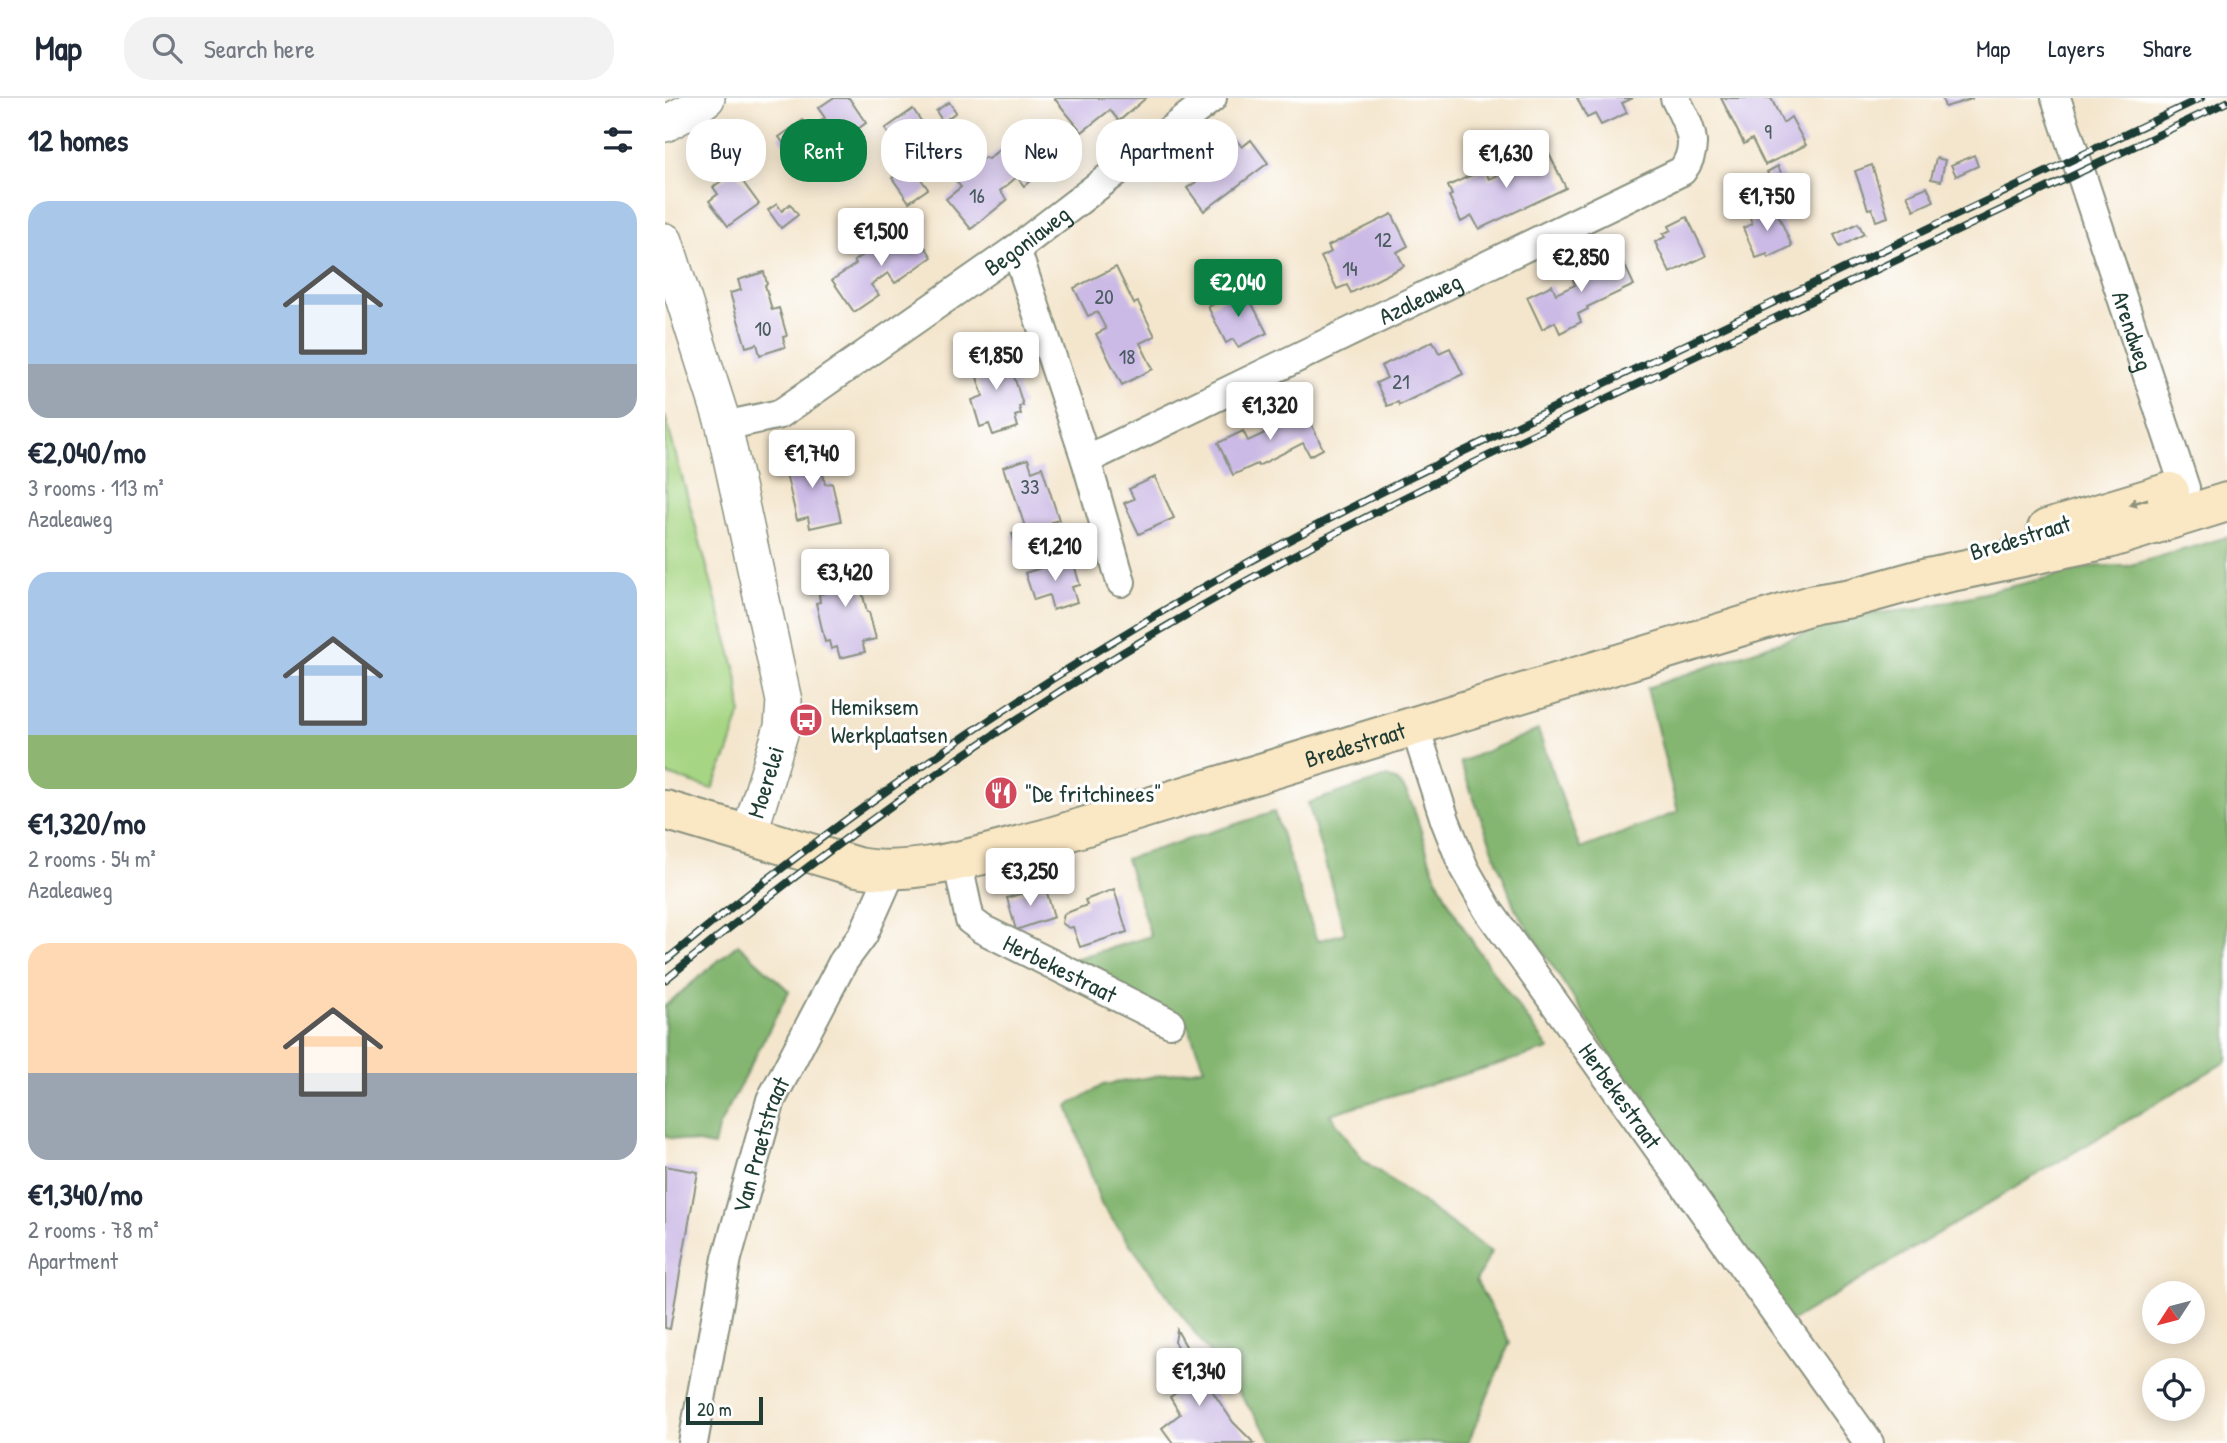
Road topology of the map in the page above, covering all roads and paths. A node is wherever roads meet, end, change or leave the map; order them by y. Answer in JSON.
{"nodes":[{"id":1,"x":707,"y":98,"type":"edge"},
{"id":2,"x":1212,"y":98,"type":"edge"},
{"id":3,"x":1675,"y":98,"type":"edge"},
{"id":4,"x":2056,"y":98,"type":"edge"},
{"id":5,"x":665,"y":124,"type":"edge"},
{"id":6,"x":665,"y":241,"type":"edge"},
{"id":7,"x":1016,"y":249,"type":"junction"},
{"id":8,"x":724,"y":426,"type":"junction"},
{"id":9,"x":1086,"y":460,"type":"junction"},
{"id":10,"x":2227,"y":476,"type":"edge"},
{"id":11,"x":2185,"y":488,"type":"junction"},
{"id":12,"x":2227,"y":502,"type":"edge"},
{"id":13,"x":1121,"y":582,"type":"dead end"},
{"id":14,"x":1815,"y":604,"type":"junction"},
{"id":15,"x":1414,"y":724,"type":"junction"},
{"id":16,"x":665,"y":810,"type":"edge"},
{"id":17,"x":749,"y":835,"type":"junction"},
{"id":18,"x":957,"y":860,"type":"junction"},
{"id":19,"x":892,"y":870,"type":"junction"},
{"id":20,"x":1170,"y":1023,"type":"dead end"},
{"id":21,"x":693,"y":1443,"type":"edge"},
{"id":22,"x":1869,"y":1443,"type":"edge"}],
"edges":[{"from":1,"to":5,"type":"street"},
{"from":2,"to":7,"type":"street","name":"Begoniaweg"},
{"from":3,"to":9,"type":"street","name":"Azaleaweg"},
{"from":4,"to":11,"type":"street","name":"Arendweg"},
{"from":6,"to":8,"type":"street","name":"Moerelei"},
{"from":7,"to":8,"type":"street","name":"Begoniaweg"},
{"from":7,"to":9,"type":"street"},
{"from":8,"to":17,"type":"street","name":"Moerelei"},
{"from":9,"to":13,"type":"street"},
{"from":10,"to":11,"type":"main road","name":"Bredestraat"},
{"from":11,"to":14,"type":"main road","name":"Bredestraat","one_way":true},
{"from":12,"to":14,"type":"main road","name":"Bredestraat"},
{"from":14,"to":15,"type":"main road","name":"Bredestraat"},
{"from":15,"to":18,"type":"main road","name":"Bredestraat"},
{"from":15,"to":22,"type":"street","name":"Herbekestraat"},
{"from":16,"to":17,"type":"main road","name":"Bredestraat"},
{"from":17,"to":19,"type":"main road","name":"Bredestraat"},
{"from":18,"to":19,"type":"main road","name":"Bredestraat"},
{"from":18,"to":20,"type":"street","name":"Herbekestraat"},
{"from":19,"to":21,"type":"street","name":"Van Praetstraat"}]}
